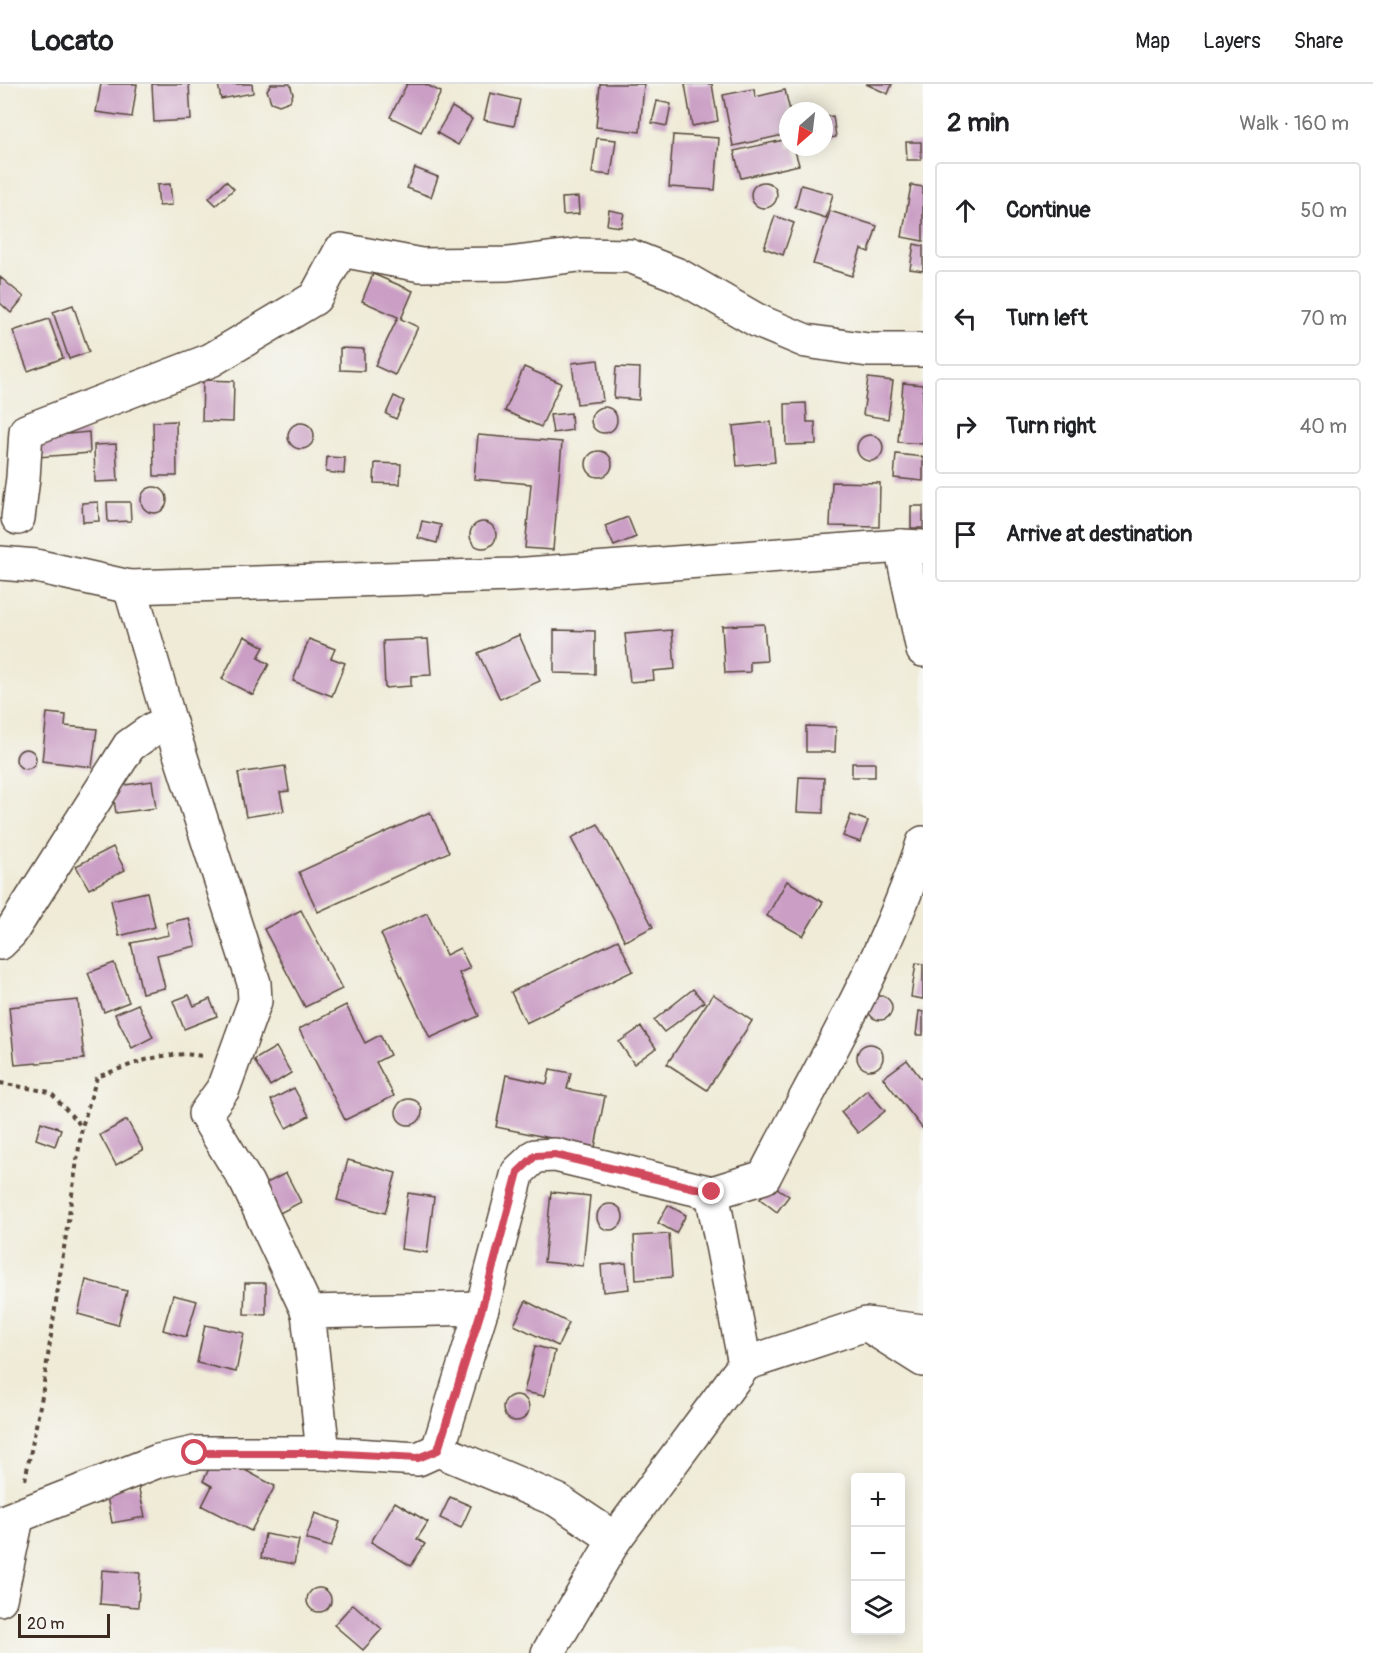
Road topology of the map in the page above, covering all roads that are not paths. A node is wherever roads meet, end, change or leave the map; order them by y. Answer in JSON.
{"nodes":[{"id":1,"x":923,"y":350,"type":"edge"},
{"id":2,"x":0,"y":465,"type":"edge"},
{"id":3,"x":18,"y":518,"type":"junction"},
{"id":4,"x":912,"y":547,"type":"edge"},
{"id":5,"x":0,"y":563,"type":"edge"},
{"id":6,"x":36,"y":566,"type":"junction"},
{"id":7,"x":130,"y":587,"type":"junction"},
{"id":8,"x":923,"y":650,"type":"edge"},
{"id":9,"x":170,"y":723,"type":"junction"},
{"id":10,"x":923,"y":843,"type":"edge"},
{"id":11,"x":0,"y":943,"type":"edge"},
{"id":12,"x":712,"y":1192,"type":"junction"},
{"id":13,"x":482,"y":1308,"type":"junction"},
{"id":14,"x":308,"y":1312,"type":"junction"},
{"id":15,"x":866,"y":1324,"type":"junction"},
{"id":16,"x":923,"y":1331,"type":"edge"},
{"id":17,"x":923,"y":1360,"type":"edge"},
{"id":18,"x":745,"y":1364,"type":"junction"},
{"id":19,"x":438,"y":1450,"type":"junction"},
{"id":20,"x":323,"y":1453,"type":"junction"},
{"id":21,"x":8,"y":1521,"type":"edge"},
{"id":22,"x":615,"y":1539,"type":"junction"},
{"id":23,"x":0,"y":1599,"type":"edge"},
{"id":24,"x":548,"y":1653,"type":"edge"}],
"edges":[{"from":1,"to":3,"type":"street"},
{"from":2,"to":3,"type":"street"},
{"from":3,"to":6,"type":"street"},
{"from":4,"to":7,"type":"street"},
{"from":4,"to":8,"type":"street"},
{"from":5,"to":6,"type":"street"},
{"from":6,"to":7,"type":"street"},
{"from":7,"to":9,"type":"street"},
{"from":9,"to":11,"type":"street"},
{"from":9,"to":14,"type":"street"},
{"from":10,"to":12,"type":"street"},
{"from":12,"to":13,"type":"street"},
{"from":12,"to":18,"type":"street"},
{"from":13,"to":14,"type":"street"},
{"from":13,"to":19,"type":"street"},
{"from":14,"to":20,"type":"street"},
{"from":15,"to":16,"type":"street"},
{"from":15,"to":17,"type":"street"},
{"from":15,"to":18,"type":"street"},
{"from":18,"to":22,"type":"street"},
{"from":19,"to":20,"type":"street"},
{"from":19,"to":22,"type":"street"},
{"from":20,"to":21,"type":"street"},
{"from":21,"to":23,"type":"street"},
{"from":22,"to":24,"type":"street"}]}
